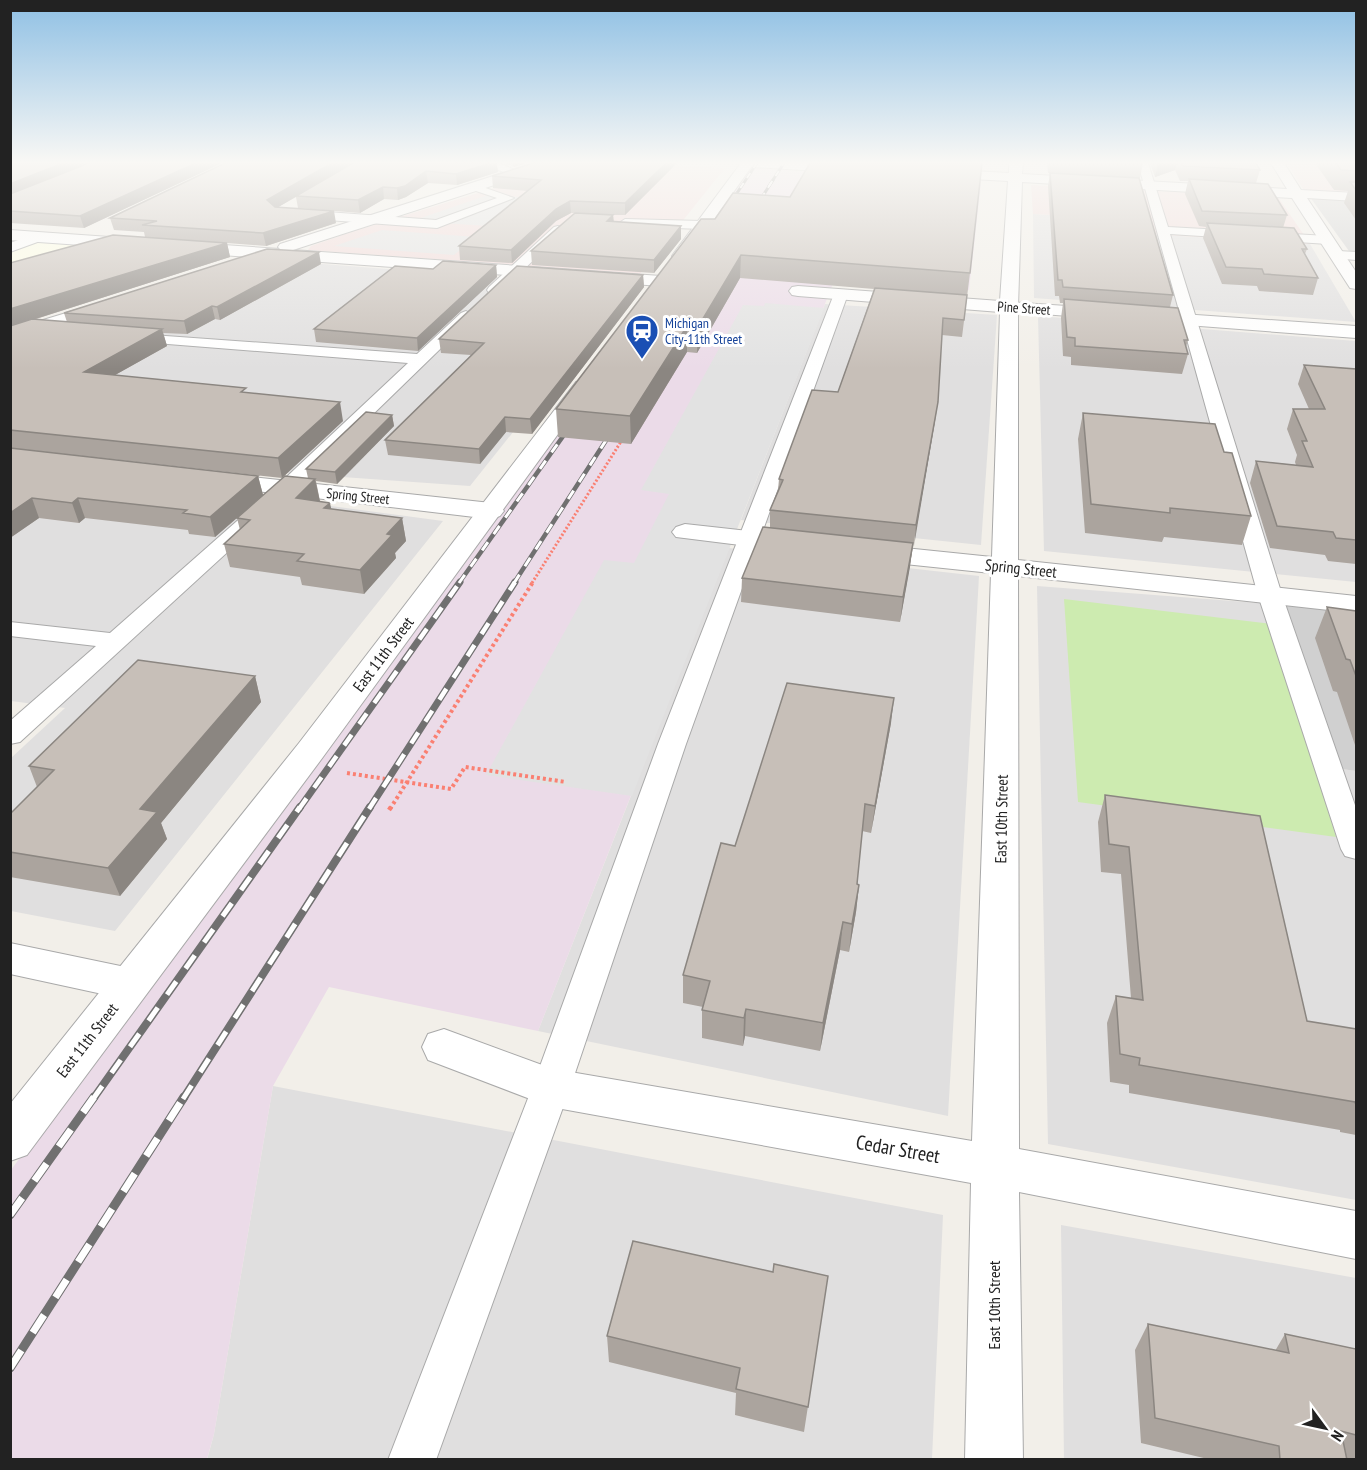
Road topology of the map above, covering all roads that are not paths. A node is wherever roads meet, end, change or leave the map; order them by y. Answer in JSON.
{"nodes":[{"id":1,"x":99,"y":232,"type":"edge"},
{"id":2,"x":336,"y":232,"type":"edge"},
{"id":3,"x":558,"y":232,"type":"edge"},
{"id":4,"x":697,"y":232,"type":"edge"},
{"id":5,"x":1013,"y":232,"type":"edge"},
{"id":6,"x":1163,"y":232,"type":"edge"},
{"id":7,"x":1189,"y":232,"type":"edge"},
{"id":8,"x":1323,"y":232,"type":"edge"},
{"id":9,"x":10,"y":235,"type":"edge"},
{"id":10,"x":38,"y":237,"type":"junction"},
{"id":11,"x":1328,"y":240,"type":"junction"},
{"id":12,"x":76,"y":247,"type":"junction"},
{"id":13,"x":10,"y":248,"type":"edge"},
{"id":14,"x":269,"y":253,"type":"junction"},
{"id":15,"x":1338,"y":255,"type":"junction"},
{"id":16,"x":1356,"y":256,"type":"edge"},
{"id":17,"x":225,"y":267,"type":"edge"},
{"id":18,"x":514,"y":271,"type":"junction"},
{"id":19,"x":660,"y":281,"type":"junction"},
{"id":20,"x":1356,"y":284,"type":"edge"},
{"id":21,"x":798,"y":291,"type":"edge"},
{"id":22,"x":841,"y":294,"type":"junction"},
{"id":23,"x":124,"y":300,"type":"edge"},
{"id":24,"x":1009,"y":307,"type":"junction"},
{"id":25,"x":639,"y":310,"type":"edge"},
{"id":26,"x":1189,"y":320,"type":"junction"},
{"id":27,"x":35,"y":328,"type":"junction"},
{"id":28,"x":82,"y":332,"type":"edge"},
{"id":29,"x":1356,"y":332,"type":"edge"},
{"id":30,"x":117,"y":335,"type":"edge"},
{"id":31,"x":10,"y":336,"type":"edge"},
{"id":32,"x":422,"y":359,"type":"junction"},
{"id":33,"x":597,"y":367,"type":"edge"},
{"id":34,"x":194,"y":478,"type":"edge"},
{"id":35,"x":285,"y":488,"type":"junction"},
{"id":36,"x":491,"y":511,"type":"junction"},
{"id":37,"x":686,"y":532,"type":"dead end"},
{"id":38,"x":750,"y":539,"type":"junction"},
{"id":39,"x":1005,"y":567,"type":"junction"},
{"id":40,"x":1270,"y":595,"type":"junction"},
{"id":41,"x":1356,"y":604,"type":"edge"},
{"id":42,"x":10,"y":629,"type":"edge"},
{"id":43,"x":117,"y":641,"type":"junction"},
{"id":44,"x":10,"y":736,"type":"edge"},
{"id":45,"x":1356,"y":849,"type":"edge"},
{"id":46,"x":10,"y":958,"type":"edge"},
{"id":47,"x":130,"y":984,"type":"junction"},
{"id":48,"x":444,"y":1047,"type":"dead end"},
{"id":49,"x":551,"y":1088,"type":"junction"},
{"id":50,"x":10,"y":1140,"type":"edge"},
{"id":51,"x":995,"y":1166,"type":"junction"},
{"id":52,"x":1356,"y":1235,"type":"edge"},
{"id":53,"x":412,"y":1460,"type":"edge"},
{"id":54,"x":994,"y":1460,"type":"edge"}],
"edges":[{"from":1,"to":12,"type":"street"},
{"from":2,"to":14,"type":"street"},
{"from":3,"to":18,"type":"lane"},
{"from":4,"to":19,"type":"street"},
{"from":5,"to":24,"type":"street","name":"East 10th Street"},
{"from":6,"to":26,"type":"lane"},
{"from":7,"to":11,"type":"lane"},
{"from":8,"to":11,"type":"street"},
{"from":9,"to":10,"type":"street"},
{"from":10,"to":12,"type":"street"},
{"from":10,"to":13,"type":"lane"},
{"from":11,"to":15,"type":"street"},
{"from":12,"to":14,"type":"street"},
{"from":14,"to":17,"type":"street"},
{"from":14,"to":18,"type":"street"},
{"from":15,"to":16,"type":"lane"},
{"from":15,"to":20,"type":"street"},
{"from":18,"to":19,"type":"street"},
{"from":18,"to":32,"type":"lane"},
{"from":19,"to":25,"type":"street"},
{"from":21,"to":22,"type":"street","name":"Pine Street"},
{"from":22,"to":24,"type":"street","name":"Pine Street"},
{"from":22,"to":38,"type":"lane"},
{"from":23,"to":27,"type":"street"},
{"from":24,"to":26,"type":"street","name":"Pine Street"},
{"from":24,"to":39,"type":"street","name":"East 10th Street"},
{"from":26,"to":29,"type":"street","name":"Pine Street"},
{"from":26,"to":40,"type":"lane"},
{"from":27,"to":28,"type":"lane"},
{"from":27,"to":31,"type":"street"},
{"from":30,"to":32,"type":"lane"},
{"from":32,"to":35,"type":"lane"},
{"from":33,"to":36,"type":"street","name":"East 11th Street"},
{"from":34,"to":35,"type":"street","name":"Spring Street"},
{"from":35,"to":36,"type":"street","name":"Spring Street"},
{"from":35,"to":43,"type":"lane"},
{"from":36,"to":47,"type":"street","name":"East 11th Street"},
{"from":37,"to":38,"type":"street","name":"Spring Street"},
{"from":38,"to":39,"type":"street","name":"Spring Street"},
{"from":38,"to":49,"type":"lane"},
{"from":39,"to":40,"type":"street","name":"Spring Street"},
{"from":39,"to":51,"type":"street","name":"East 10th Street"},
{"from":40,"to":41,"type":"street","name":"Spring Street"},
{"from":40,"to":45,"type":"lane"},
{"from":42,"to":43,"type":"lane"},
{"from":43,"to":44,"type":"lane"},
{"from":46,"to":47,"type":"street"},
{"from":47,"to":50,"type":"street","name":"East 11th Street"},
{"from":48,"to":49,"type":"street","name":"Cedar Street"},
{"from":49,"to":51,"type":"street","name":"Cedar Street"},
{"from":49,"to":53,"type":"lane"},
{"from":51,"to":52,"type":"street","name":"Cedar Street"},
{"from":51,"to":54,"type":"street","name":"East 10th Street"}]}
